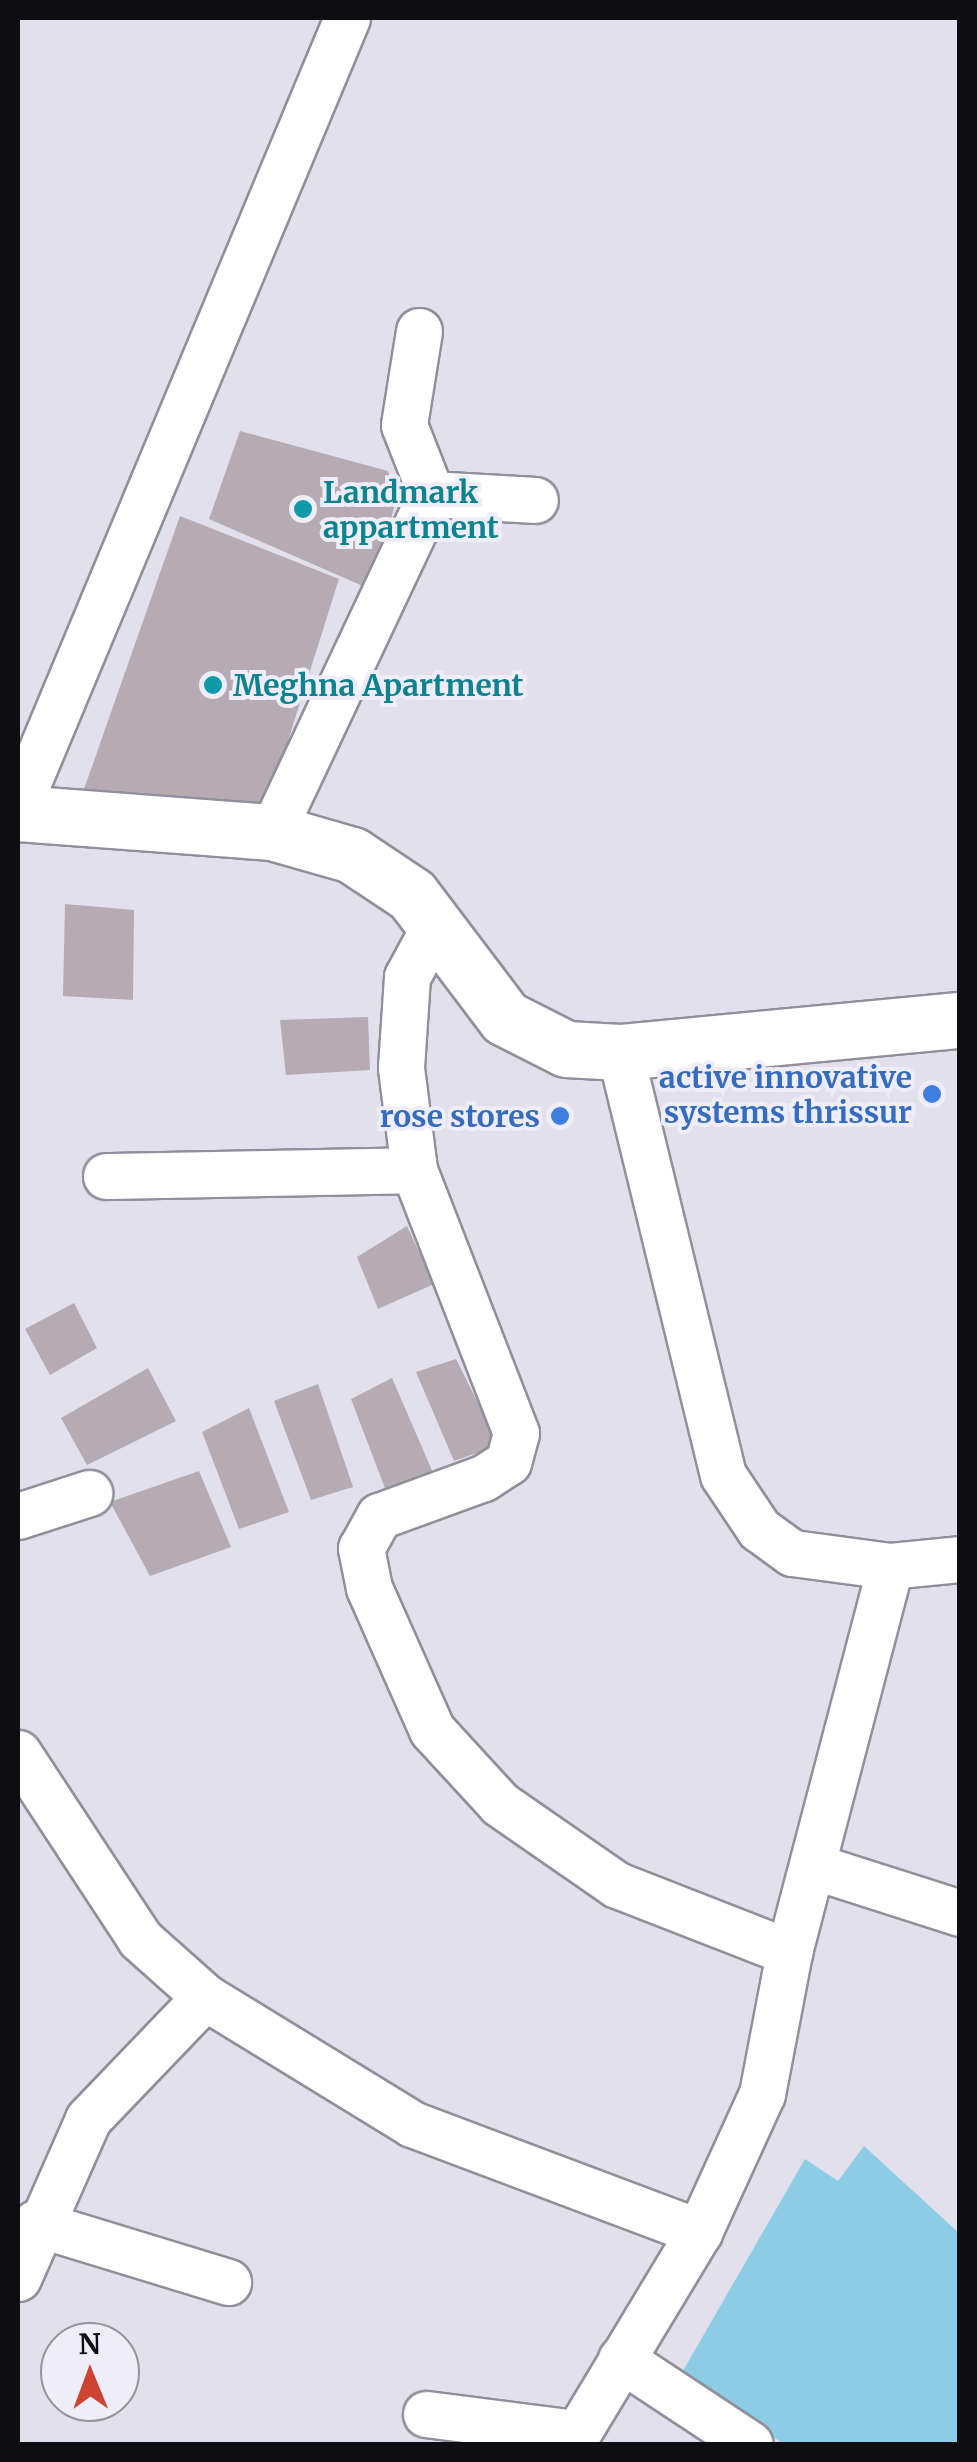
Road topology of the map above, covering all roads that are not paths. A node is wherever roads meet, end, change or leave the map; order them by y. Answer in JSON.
{"nodes":[{"id":1,"x":347,"y":18,"type":"edge"},
{"id":2,"x":419,"y":331,"type":"dead end"},
{"id":3,"x":431,"y":494,"type":"junction"},
{"id":4,"x":535,"y":500,"type":"dead end"},
{"id":5,"x":18,"y":806,"type":"edge"},
{"id":6,"x":18,"y":814,"type":"edge"},
{"id":7,"x":272,"y":832,"type":"junction"},
{"id":8,"x":434,"y":928,"type":"junction"},
{"id":9,"x":960,"y":1020,"type":"edge"},
{"id":10,"x":620,"y":1052,"type":"junction"},
{"id":11,"x":414,"y":1170,"type":"junction"},
{"id":12,"x":106,"y":1176,"type":"dead end"},
{"id":13,"x":90,"y":1493,"type":"dead end"},
{"id":14,"x":18,"y":1516,"type":"edge"},
{"id":15,"x":960,"y":1559,"type":"edge"},
{"id":16,"x":890,"y":1566,"type":"junction"},
{"id":17,"x":18,"y":1754,"type":"edge"},
{"id":18,"x":816,"y":1867,"type":"junction"},
{"id":19,"x":960,"y":1914,"type":"edge"},
{"id":20,"x":789,"y":1952,"type":"junction"},
{"id":21,"x":205,"y":1997,"type":"junction"},
{"id":22,"x":35,"y":2223,"type":"junction"},
{"id":23,"x":699,"y":2232,"type":"junction"},
{"id":24,"x":18,"y":2278,"type":"edge"},
{"id":25,"x":228,"y":2282,"type":"dead end"},
{"id":26,"x":621,"y":2359,"type":"junction"},
{"id":27,"x":426,"y":2414,"type":"dead end"},
{"id":28,"x":573,"y":2439,"type":"edge"},
{"id":29,"x":750,"y":2444,"type":"edge"}],
"edges":[{"from":1,"to":5,"type":"street"},
{"from":2,"to":3,"type":"street"},
{"from":3,"to":4,"type":"street"},
{"from":3,"to":7,"type":"street"},
{"from":6,"to":7,"type":"street"},
{"from":7,"to":8,"type":"street"},
{"from":8,"to":10,"type":"street"},
{"from":8,"to":11,"type":"street"},
{"from":9,"to":10,"type":"street"},
{"from":10,"to":16,"type":"street"},
{"from":11,"to":12,"type":"street"},
{"from":11,"to":20,"type":"street"},
{"from":13,"to":14,"type":"street"},
{"from":15,"to":16,"type":"street"},
{"from":16,"to":18,"type":"street"},
{"from":17,"to":21,"type":"street"},
{"from":18,"to":19,"type":"street"},
{"from":18,"to":20,"type":"street"},
{"from":20,"to":23,"type":"street"},
{"from":21,"to":22,"type":"street"},
{"from":21,"to":23,"type":"street"},
{"from":22,"to":24,"type":"street"},
{"from":22,"to":25,"type":"street"},
{"from":23,"to":26,"type":"street"},
{"from":26,"to":28,"type":"street"},
{"from":26,"to":29,"type":"street"},
{"from":27,"to":28,"type":"street"}]}
